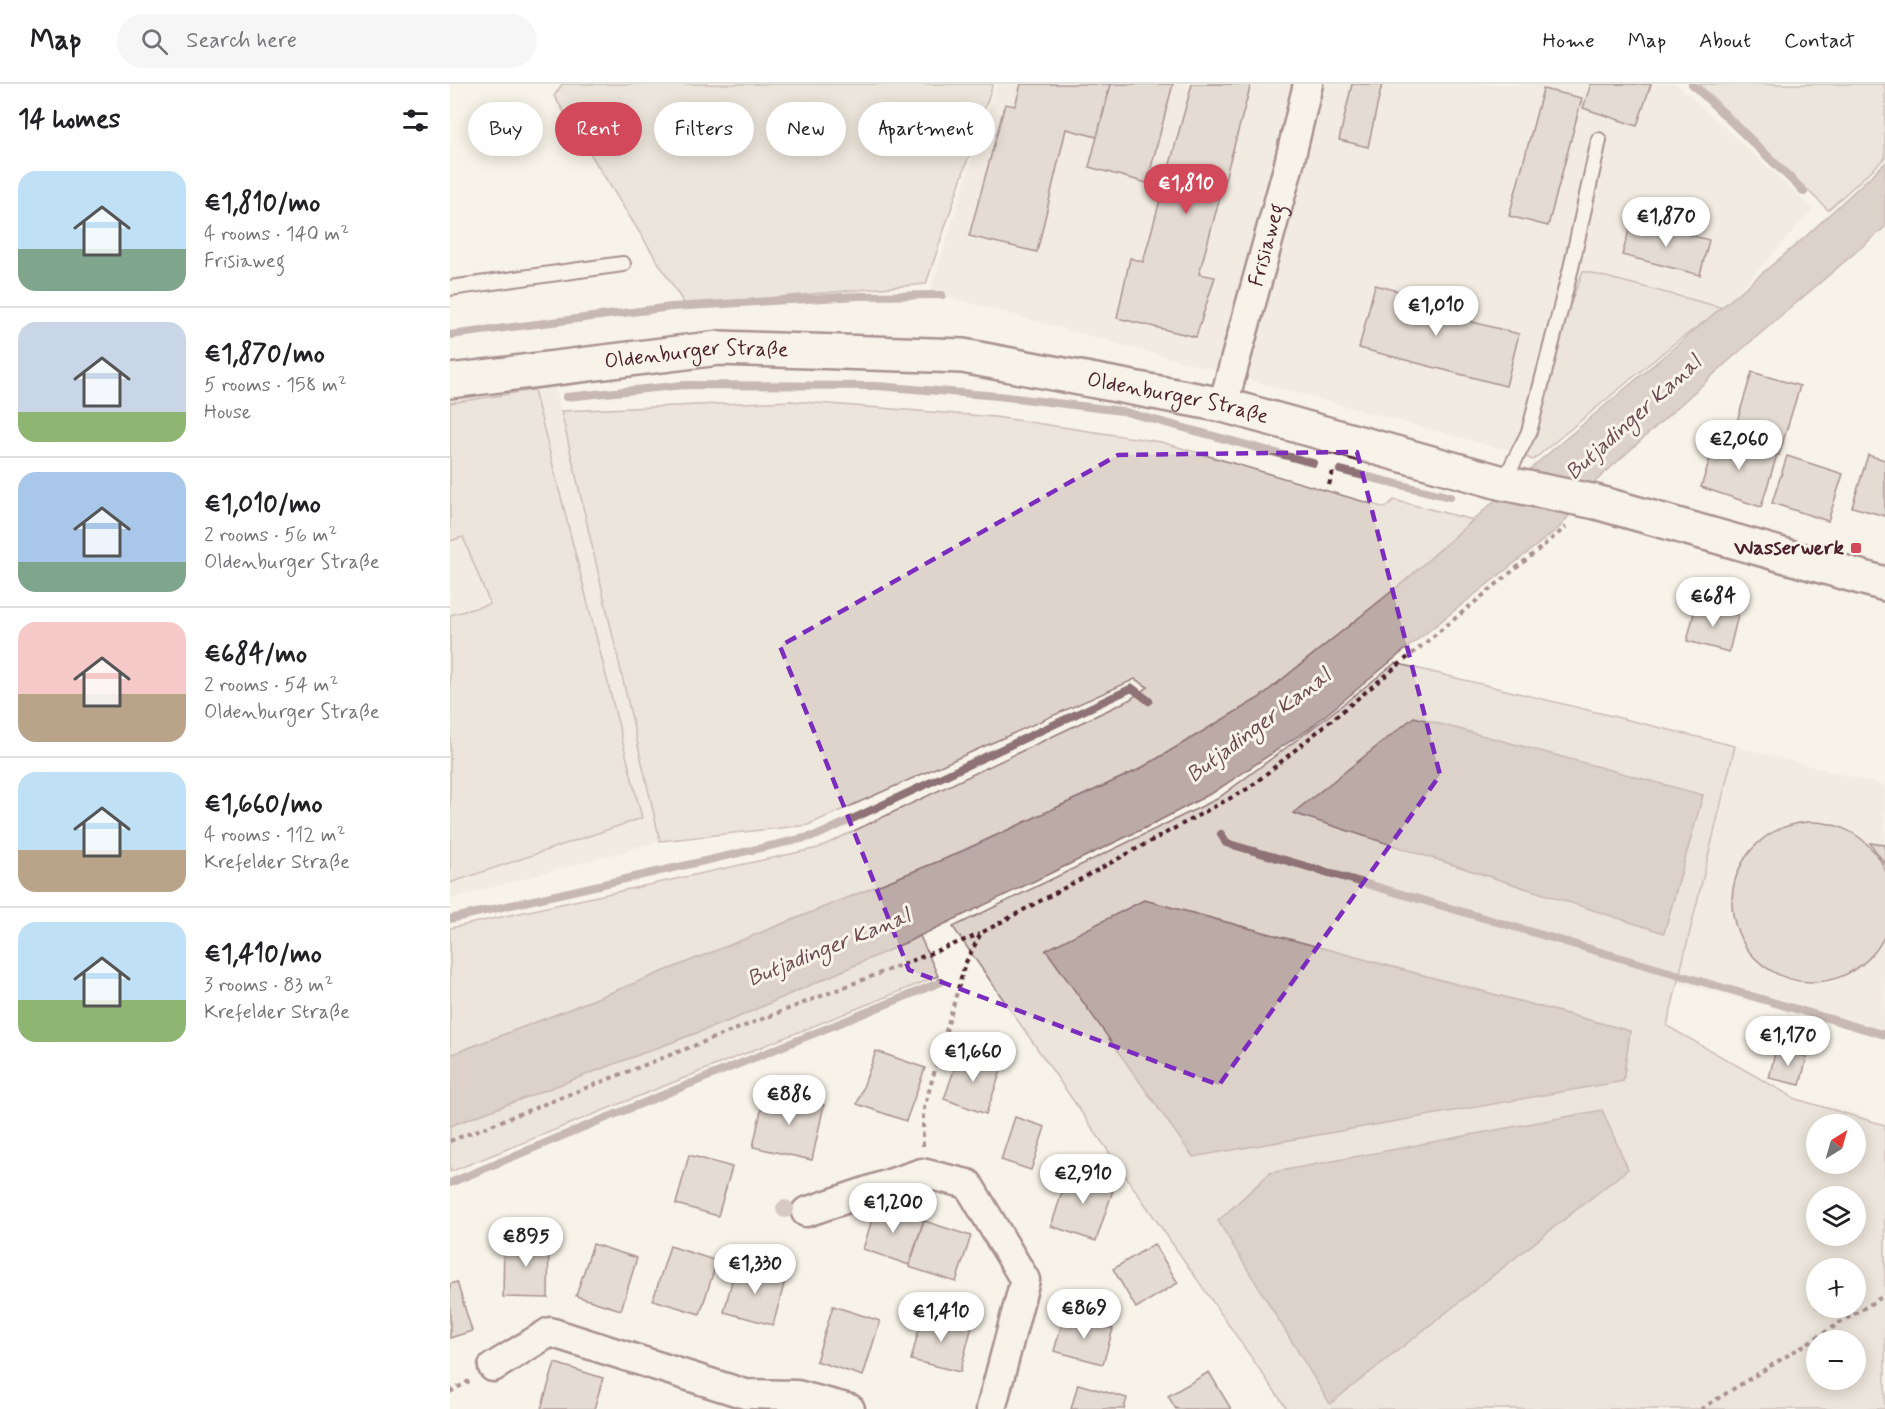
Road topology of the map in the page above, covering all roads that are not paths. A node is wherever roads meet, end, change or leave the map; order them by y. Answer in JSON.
{"nodes":[{"id":1,"x":1308,"y":84,"type":"edge"},
{"id":2,"x":1599,"y":140,"type":"dead end"},
{"id":3,"x":623,"y":264,"type":"dead end"},
{"id":4,"x":450,"y":288,"type":"edge"},
{"id":5,"x":450,"y":381,"type":"edge"},
{"id":6,"x":1223,"y":405,"type":"junction"},
{"id":7,"x":1503,"y":483,"type":"junction"},
{"id":8,"x":1885,"y":584,"type":"edge"},
{"id":9,"x":806,"y":1212,"type":"dead end"},
{"id":10,"x":493,"y":1367,"type":"dead end"},
{"id":11,"x":743,"y":1401,"type":"edge"},
{"id":12,"x":850,"y":1409,"type":"edge"},
{"id":13,"x":991,"y":1409,"type":"edge"}],
"edges":[{"from":1,"to":6,"type":"street","name":"Frisiaweg"},
{"from":2,"to":7,"type":"lane"},
{"from":3,"to":4,"type":"lane"},
{"from":5,"to":6,"type":"street","name":"Oldenburger Straße"},
{"from":6,"to":7,"type":"street","name":"Oldenburger Straße"},
{"from":7,"to":8,"type":"street","name":"Oldenburger Straße"},
{"from":9,"to":13,"type":"street"},
{"from":10,"to":11,"type":"street"},
{"from":11,"to":12,"type":"street"}]}
